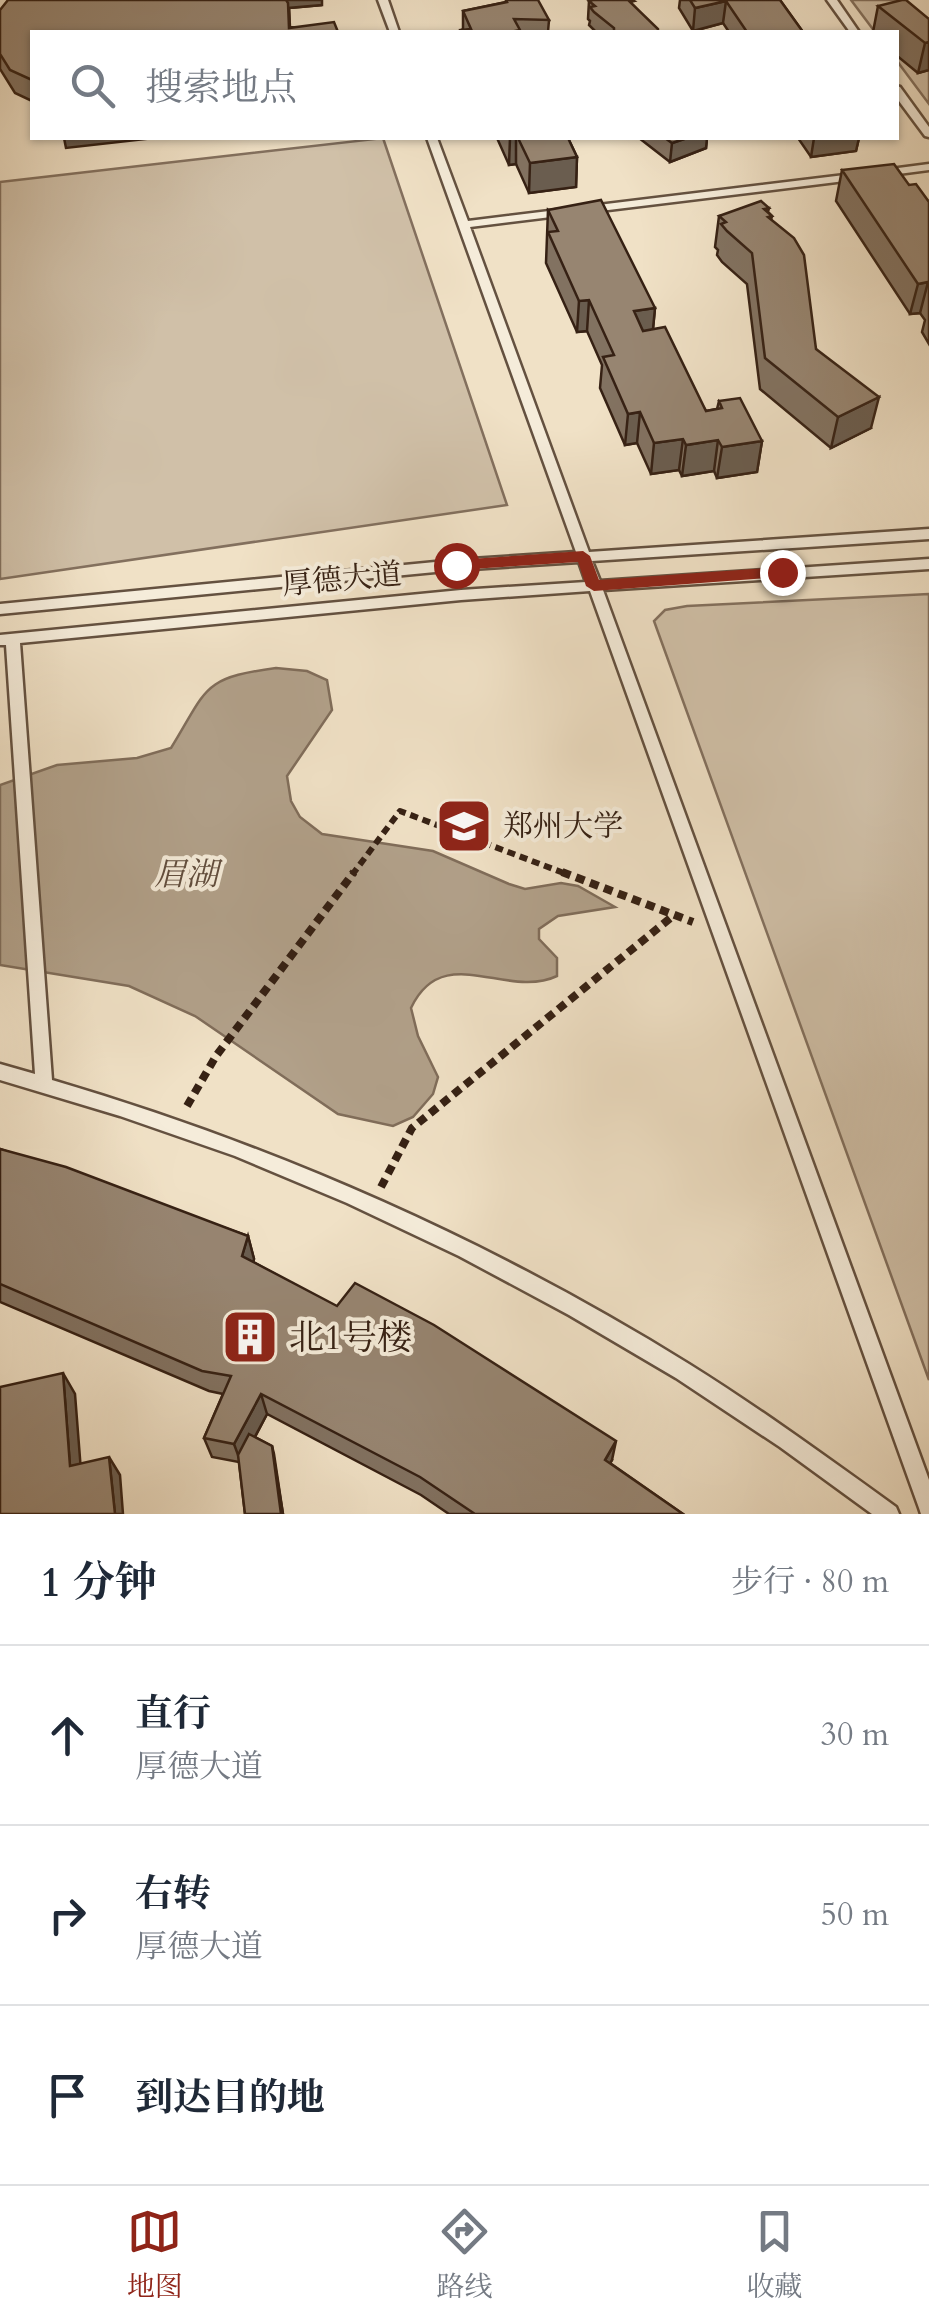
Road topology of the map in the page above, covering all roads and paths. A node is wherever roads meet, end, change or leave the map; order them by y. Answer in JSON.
{"nodes":[{"id":1,"x":383,"y":0,"type":"edge"},
{"id":2,"x":832,"y":0,"type":"edge"},
{"id":3,"x":393,"y":30,"type":"edge"},
{"id":4,"x":854,"y":30,"type":"edge"},
{"id":5,"x":899,"y":93,"type":"edge"},
{"id":6,"x":929,"y":134,"type":"edge"},
{"id":7,"x":433,"y":140,"type":"edge"},
{"id":8,"x":929,"y":167,"type":"edge"},
{"id":9,"x":463,"y":225,"type":"junction"},
{"id":10,"x":929,"y":534,"type":"edge"},
{"id":11,"x":583,"y":556,"type":"junction"},
{"id":12,"x":929,"y":564,"type":"edge"},
{"id":13,"x":594,"y":586,"type":"junction"},
{"id":14,"x":0,"y":609,"type":"edge"},
{"id":15,"x":6,"y":640,"type":"edge"},
{"id":16,"x":674,"y":915,"type":"junction"},
{"id":17,"x":720,"y":932,"type":"junction"},
{"id":18,"x":0,"y":1072,"type":"edge"},
{"id":19,"x":44,"y":1084,"type":"junction"},
{"id":20,"x":176,"y":1125,"type":"junction"},
{"id":21,"x":372,"y":1203,"type":"junction"},
{"id":22,"x":929,"y":1508,"type":"edge"},
{"id":23,"x":889,"y":1514,"type":"edge"}],
"edges":[{"from":1,"to":3,"type":"lane"},
{"from":2,"to":4,"type":"lane"},
{"from":5,"to":6,"type":"lane"},
{"from":7,"to":9,"type":"lane"},
{"from":8,"to":9,"type":"lane"},
{"from":9,"to":11,"type":"lane"},
{"from":10,"to":11,"type":"lane","name":"厚德大道"},
{"from":11,"to":13,"type":"lane"},
{"from":11,"to":14,"type":"lane","name":"厚德大道"},
{"from":12,"to":13,"type":"lane","name":"厚德大道"},
{"from":13,"to":15,"type":"lane","name":"厚德大道"},
{"from":13,"to":17,"type":"lane"},
{"from":15,"to":19,"type":"lane"},
{"from":16,"to":17,"type":"path"},
{"from":16,"to":20,"type":"path"},
{"from":16,"to":21,"type":"path"},
{"from":17,"to":22,"type":"lane"},
{"from":18,"to":19,"type":"lane"},
{"from":19,"to":20,"type":"lane"},
{"from":20,"to":21,"type":"lane"},
{"from":21,"to":23,"type":"lane"}]}
